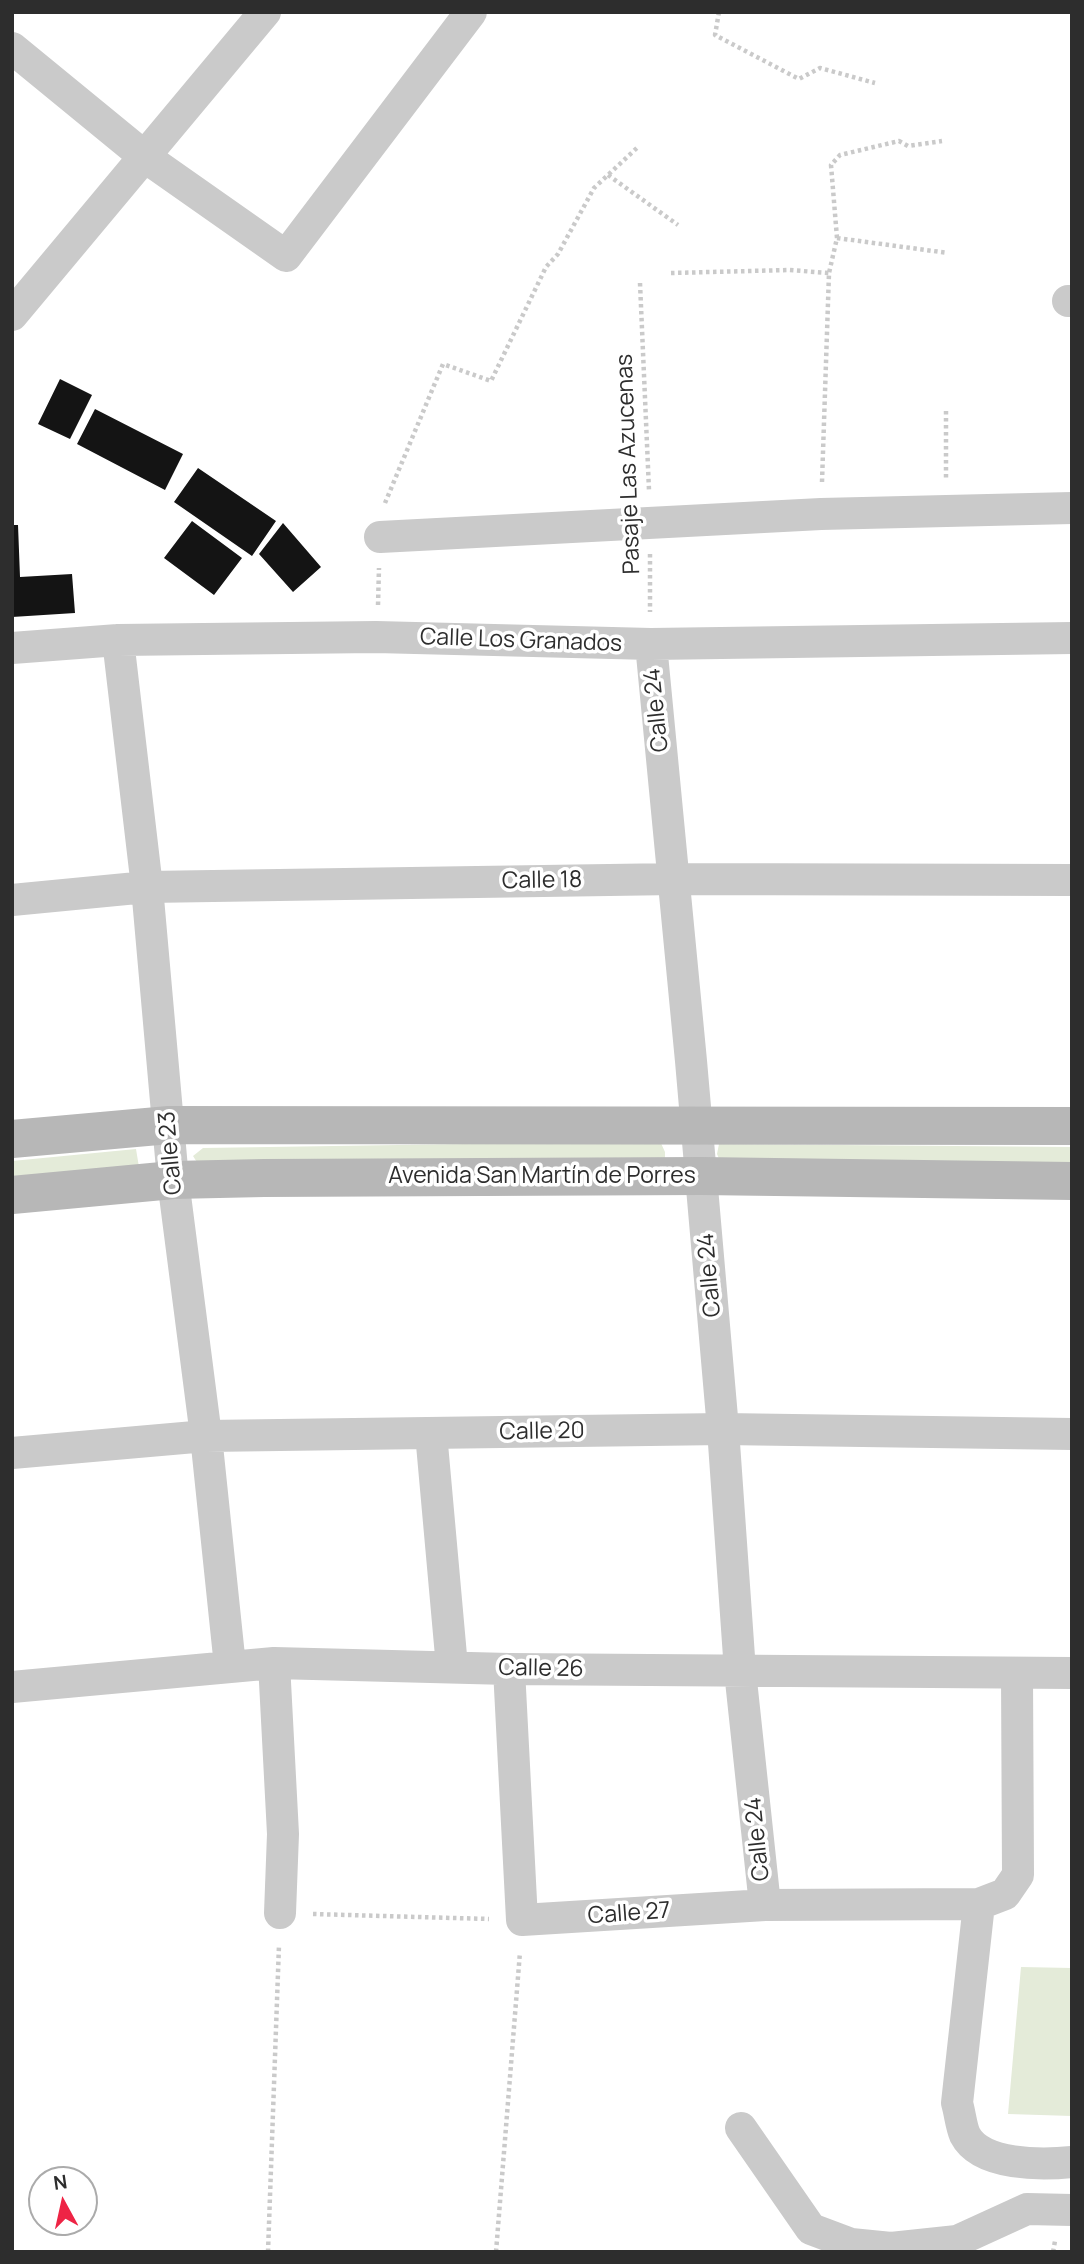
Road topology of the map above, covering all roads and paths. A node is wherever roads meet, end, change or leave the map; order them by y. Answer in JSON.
{"nodes":[{"id":1,"x":265,"y":12,"type":"edge"},
{"id":2,"x":471,"y":12,"type":"edge"},
{"id":3,"x":719,"y":12,"type":"edge"},
{"id":4,"x":12,"y":47,"type":"edge"},
{"id":5,"x":875,"y":83,"type":"dead end"},
{"id":6,"x":942,"y":141,"type":"dead end"},
{"id":7,"x":639,"y":146,"type":"dead end"},
{"id":8,"x":145,"y":157,"type":"junction"},
{"id":9,"x":608,"y":175,"type":"junction"},
{"id":10,"x":678,"y":225,"type":"dead end"},
{"id":11,"x":837,"y":238,"type":"junction"},
{"id":12,"x":948,"y":253,"type":"dead end"},
{"id":13,"x":671,"y":273,"type":"dead end"},
{"id":14,"x":829,"y":273,"type":"junction"},
{"id":15,"x":640,"y":283,"type":"dead end"},
{"id":16,"x":12,"y":315,"type":"edge"},
{"id":17,"x":946,"y":411,"type":"dead end"},
{"id":18,"x":1072,"y":508,"type":"edge"},
{"id":19,"x":947,"y":511,"type":"junction"},
{"id":20,"x":821,"y":514,"type":"junction"},
{"id":21,"x":650,"y":523,"type":"junction"},
{"id":22,"x":380,"y":537,"type":"junction"},
{"id":23,"x":376,"y":637,"type":"junction"},
{"id":24,"x":1072,"y":638,"type":"edge"},
{"id":25,"x":118,"y":640,"type":"junction"},
{"id":26,"x":651,"y":645,"type":"junction"},
{"id":27,"x":12,"y":648,"type":"edge"},
{"id":28,"x":675,"y":879,"type":"junction"},
{"id":29,"x":1072,"y":880,"type":"edge"},
{"id":30,"x":147,"y":887,"type":"junction"},
{"id":31,"x":12,"y":900,"type":"edge"},
{"id":32,"x":697,"y":1124,"type":"junction"},
{"id":33,"x":169,"y":1125,"type":"junction"},
{"id":34,"x":1072,"y":1126,"type":"edge"},
{"id":35,"x":12,"y":1139,"type":"edge"},
{"id":36,"x":701,"y":1176,"type":"junction"},
{"id":37,"x":173,"y":1180,"type":"junction"},
{"id":38,"x":1072,"y":1181,"type":"edge"},
{"id":39,"x":12,"y":1195,"type":"edge"},
{"id":40,"x":723,"y":1429,"type":"junction"},
{"id":41,"x":431,"y":1433,"type":"junction"},
{"id":42,"x":1072,"y":1434,"type":"edge"},
{"id":43,"x":206,"y":1436,"type":"junction"},
{"id":44,"x":12,"y":1453,"type":"edge"},
{"id":45,"x":274,"y":1663,"type":"junction"},
{"id":46,"x":230,"y":1666,"type":"junction"},
{"id":47,"x":452,"y":1667,"type":"junction"},
{"id":48,"x":509,"y":1669,"type":"junction"},
{"id":49,"x":740,"y":1671,"type":"junction"},
{"id":50,"x":1072,"y":1673,"type":"edge"},
{"id":51,"x":1017,"y":1675,"type":"junction"},
{"id":52,"x":12,"y":1687,"type":"edge"},
{"id":53,"x":979,"y":1904,"type":"junction"},
{"id":54,"x":765,"y":1905,"type":"junction"},
{"id":55,"x":280,"y":1913,"type":"junction"},
{"id":56,"x":522,"y":1920,"type":"junction"},
{"id":57,"x":741,"y":2128,"type":"dead end"},
{"id":58,"x":1072,"y":2162,"type":"edge"},
{"id":59,"x":1072,"y":2210,"type":"edge"},
{"id":60,"x":268,"y":2252,"type":"edge"},
{"id":61,"x":496,"y":2252,"type":"edge"}],
"edges":[{"from":1,"to":8,"type":"street"},
{"from":2,"to":8,"type":"street"},
{"from":3,"to":5,"type":"path"},
{"from":4,"to":8,"type":"street"},
{"from":6,"to":11,"type":"path"},
{"from":7,"to":9,"type":"path"},
{"from":8,"to":16,"type":"street"},
{"from":9,"to":10,"type":"path"},
{"from":9,"to":22,"type":"path"},
{"from":11,"to":12,"type":"path"},
{"from":11,"to":14,"type":"path"},
{"from":13,"to":14,"type":"path"},
{"from":14,"to":20,"type":"path"},
{"from":15,"to":21,"type":"path","name":"Pasaje Las Azucenas"},
{"from":17,"to":19,"type":"path"},
{"from":18,"to":19,"type":"street"},
{"from":19,"to":20,"type":"street"},
{"from":20,"to":21,"type":"street"},
{"from":21,"to":22,"type":"street"},
{"from":21,"to":26,"type":"path","name":"Pasaje Las Azucenas"},
{"from":22,"to":23,"type":"path"},
{"from":23,"to":25,"type":"street","name":"Calle Los Granados"},
{"from":23,"to":26,"type":"street","name":"Calle Los Granados"},
{"from":24,"to":26,"type":"street","name":"Calle Los Granados"},
{"from":25,"to":27,"type":"street","name":"Calle Los Granados"},
{"from":25,"to":30,"type":"street","name":"Calle 23"},
{"from":26,"to":28,"type":"street","name":"Calle 24"},
{"from":28,"to":29,"type":"street","name":"Calle 18"},
{"from":28,"to":30,"type":"street","name":"Calle 18"},
{"from":28,"to":32,"type":"street","name":"Calle 24"},
{"from":30,"to":31,"type":"street","name":"Calle 18"},
{"from":30,"to":33,"type":"street","name":"Calle 23"},
{"from":32,"to":33,"type":"main road"},
{"from":32,"to":34,"type":"main road"},
{"from":32,"to":36,"type":"street","name":"Calle 24"},
{"from":33,"to":35,"type":"main road"},
{"from":33,"to":37,"type":"street","name":"Calle 23"},
{"from":36,"to":37,"type":"main road","name":"Avenida San Martín de Porres"},
{"from":36,"to":38,"type":"main road","name":"Avenida San Martín de Porres"},
{"from":36,"to":40,"type":"street","name":"Calle 24"},
{"from":37,"to":39,"type":"main road","name":"Avenida San Martín de Porres"},
{"from":37,"to":43,"type":"street","name":"Calle 23"},
{"from":40,"to":41,"type":"street","name":"Calle 20"},
{"from":40,"to":42,"type":"street","name":"Calle 20"},
{"from":40,"to":49,"type":"street","name":"Calle 24"},
{"from":41,"to":43,"type":"street","name":"Calle 20"},
{"from":41,"to":47,"type":"street"},
{"from":43,"to":44,"type":"street","name":"Calle 20"},
{"from":43,"to":46,"type":"street","name":"Calle 23"},
{"from":45,"to":46,"type":"street","name":"Calle 26"},
{"from":45,"to":47,"type":"street","name":"Calle 26"},
{"from":45,"to":55,"type":"street"},
{"from":46,"to":52,"type":"street","name":"Calle 26"},
{"from":47,"to":48,"type":"street","name":"Calle 26"},
{"from":48,"to":49,"type":"street","name":"Calle 26"},
{"from":48,"to":56,"type":"street"},
{"from":49,"to":51,"type":"street","name":"Calle 26"},
{"from":49,"to":54,"type":"street","name":"Calle 24"},
{"from":50,"to":51,"type":"street","name":"Calle 26"},
{"from":51,"to":53,"type":"street"},
{"from":53,"to":54,"type":"street","name":"Calle 27"},
{"from":53,"to":58,"type":"street"},
{"from":54,"to":56,"type":"street","name":"Calle 27"},
{"from":55,"to":56,"type":"path"},
{"from":55,"to":60,"type":"path"},
{"from":56,"to":61,"type":"path"},
{"from":57,"to":59,"type":"street"}]}
